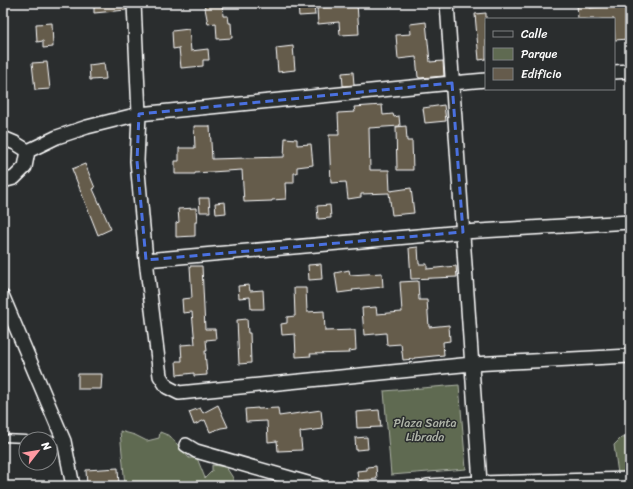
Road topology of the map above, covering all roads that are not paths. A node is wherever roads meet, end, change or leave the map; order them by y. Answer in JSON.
{"nodes":[{"id":1,"x":134,"y":3,"type":"edge"},
{"id":2,"x":447,"y":3,"type":"edge"},
{"id":3,"x":630,"y":71,"type":"edge"},
{"id":4,"x":615,"y":72,"type":"edge"},
{"id":5,"x":485,"y":80,"type":"edge"},
{"id":6,"x":452,"y":83,"type":"junction"},
{"id":7,"x":139,"y":114,"type":"junction"},
{"id":8,"x":3,"y":138,"type":"edge"},
{"id":9,"x":28,"y":151,"type":"junction"},
{"id":10,"x":3,"y":181,"type":"edge"},
{"id":11,"x":630,"y":222,"type":"edge"},
{"id":12,"x":462,"y":232,"type":"junction"},
{"id":13,"x":146,"y":260,"type":"junction"},
{"id":14,"x":3,"y":297,"type":"edge"},
{"id":15,"x":630,"y":356,"type":"edge"},
{"id":16,"x":472,"y":364,"type":"junction"},
{"id":17,"x":3,"y":438,"type":"edge"},
{"id":18,"x":18,"y":439,"type":"edge"},
{"id":19,"x":58,"y":441,"type":"edge"},
{"id":20,"x":64,"y":441,"type":"junction"},
{"id":21,"x":186,"y":445,"type":"dead end"},
{"id":22,"x":630,"y":479,"type":"edge"},
{"id":23,"x":480,"y":483,"type":"junction"},
{"id":24,"x":73,"y":486,"type":"edge"},
{"id":25,"x":318,"y":486,"type":"edge"},
{"id":26,"x":427,"y":486,"type":"edge"}],
"edges":[{"from":1,"to":7,"type":"street"},
{"from":2,"to":6,"type":"street"},
{"from":3,"to":4,"type":"street"},
{"from":5,"to":6,"type":"street"},
{"from":6,"to":7,"type":"street"},
{"from":6,"to":12,"type":"street"},
{"from":7,"to":9,"type":"street"},
{"from":7,"to":13,"type":"street"},
{"from":8,"to":9,"type":"street"},
{"from":9,"to":10,"type":"street"},
{"from":11,"to":12,"type":"street"},
{"from":12,"to":13,"type":"street"},
{"from":12,"to":16,"type":"street"},
{"from":13,"to":16,"type":"street"},
{"from":14,"to":20,"type":"street"},
{"from":15,"to":16,"type":"street"},
{"from":16,"to":23,"type":"street"},
{"from":17,"to":18,"type":"lane"},
{"from":19,"to":20,"type":"lane"},
{"from":20,"to":24,"type":"street"},
{"from":21,"to":25,"type":"street"},
{"from":22,"to":23,"type":"street"},
{"from":23,"to":26,"type":"street"}]}
